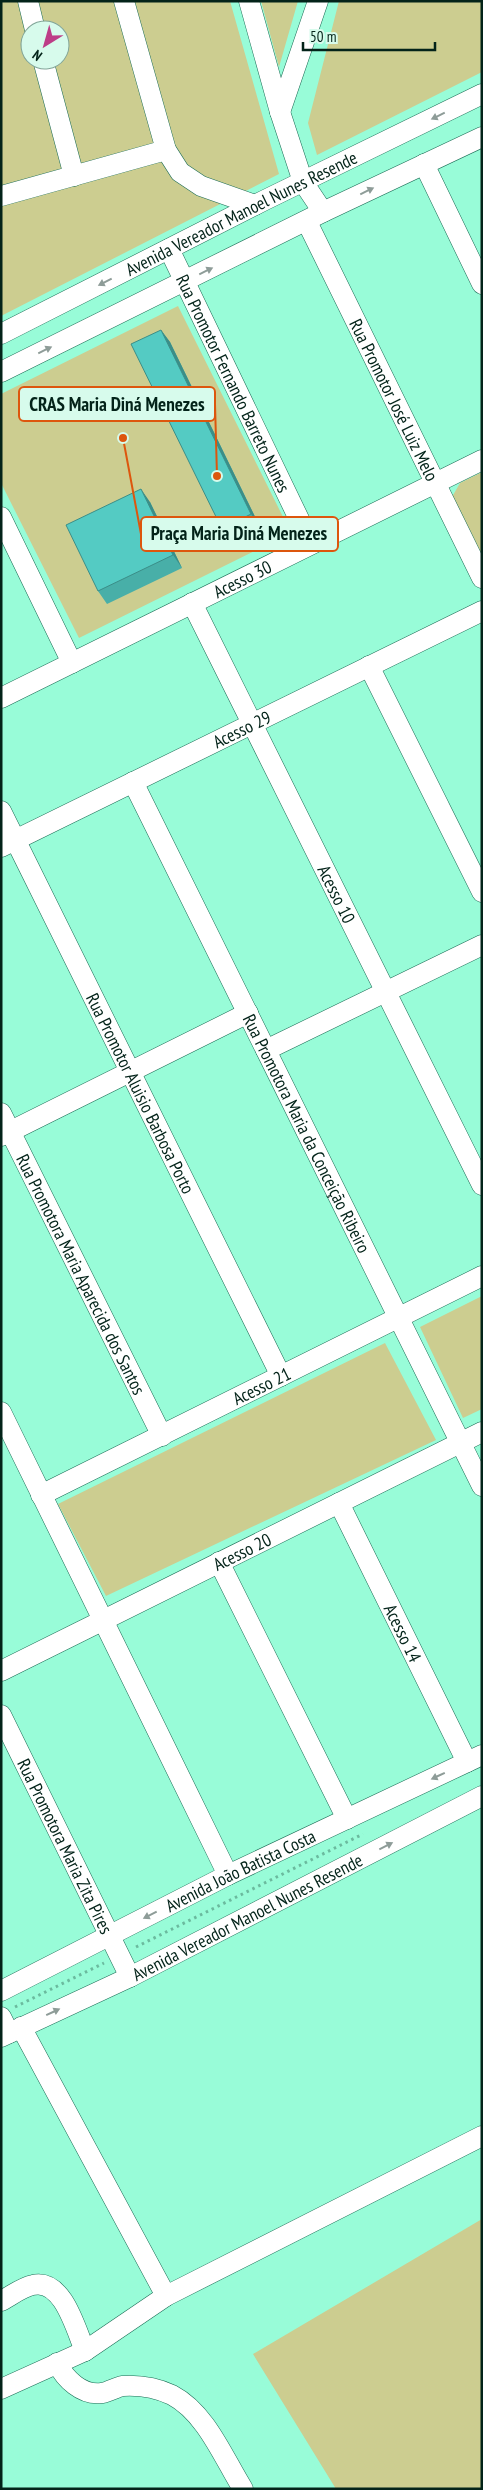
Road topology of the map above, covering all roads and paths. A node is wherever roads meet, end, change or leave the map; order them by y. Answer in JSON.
{"nodes":[{"id":1,"x":28,"y":1,"type":"edge"},
{"id":2,"x":124,"y":1,"type":"edge"},
{"id":3,"x":249,"y":1,"type":"edge"},
{"id":4,"x":318,"y":1,"type":"edge"},
{"id":5,"x":33,"y":20,"type":"edge"},
{"id":6,"x":46,"y":70,"type":"edge"},
{"id":7,"x":482,"y":94,"type":"edge"},
{"id":8,"x":280,"y":112,"type":"junction"},
{"id":9,"x":482,"y":137,"type":"edge"},
{"id":10,"x":166,"y":150,"type":"junction"},
{"id":11,"x":424,"y":164,"type":"junction"},
{"id":12,"x":74,"y":176,"type":"junction"},
{"id":13,"x":304,"y":182,"type":"junction"},
{"id":14,"x":1,"y":196,"type":"edge"},
{"id":15,"x":255,"y":205,"type":"junction"},
{"id":16,"x":315,"y":217,"type":"junction"},
{"id":17,"x":170,"y":249,"type":"junction"},
{"id":18,"x":185,"y":281,"type":"junction"},
{"id":19,"x":482,"y":284,"type":"edge"},
{"id":20,"x":1,"y":334,"type":"edge"},
{"id":21,"x":1,"y":372,"type":"edge"},
{"id":22,"x":482,"y":460,"type":"edge"},
{"id":23,"x":435,"y":483,"type":"junction"},
{"id":24,"x":1,"y":517,"type":"edge"},
{"id":25,"x":311,"y":544,"type":"junction"},
{"id":26,"x":482,"y":578,"type":"edge"},
{"id":27,"x":192,"y":603,"type":"junction"},
{"id":28,"x":482,"y":611,"type":"edge"},
{"id":29,"x":72,"y":663,"type":"junction"},
{"id":30,"x":369,"y":666,"type":"junction"},
{"id":31,"x":1,"y":698,"type":"edge"},
{"id":32,"x":252,"y":724,"type":"junction"},
{"id":33,"x":133,"y":782,"type":"junction"},
{"id":34,"x":1,"y":811,"type":"edge"},
{"id":35,"x":8,"y":843,"type":"edge"},
{"id":36,"x":482,"y":892,"type":"edge"},
{"id":37,"x":482,"y":945,"type":"edge"},
{"id":38,"x":384,"y":992,"type":"junction"},
{"id":39,"x":248,"y":1013,"type":"junction"},
{"id":40,"x":266,"y":1050,"type":"junction"},
{"id":41,"x":130,"y":1072,"type":"junction"},
{"id":42,"x":1,"y":1112,"type":"edge"},
{"id":43,"x":6,"y":1133,"type":"edge"},
{"id":44,"x":482,"y":1185,"type":"edge"},
{"id":45,"x":482,"y":1276,"type":"edge"},
{"id":46,"x":399,"y":1317,"type":"junction"},
{"id":47,"x":281,"y":1376,"type":"junction"},
{"id":48,"x":1,"y":1412,"type":"edge"},
{"id":49,"x":482,"y":1432,"type":"edge"},
{"id":50,"x":162,"y":1436,"type":"junction"},
{"id":51,"x":461,"y":1442,"type":"junction"},
{"id":52,"x":482,"y":1486,"type":"edge"},
{"id":53,"x":41,"y":1495,"type":"junction"},
{"id":54,"x":339,"y":1503,"type":"junction"},
{"id":55,"x":219,"y":1562,"type":"junction"},
{"id":56,"x":102,"y":1621,"type":"junction"},
{"id":57,"x":1,"y":1671,"type":"edge"},
{"id":58,"x":1,"y":1716,"type":"edge"},
{"id":59,"x":475,"y":1759,"type":"edge"},
{"id":60,"x":482,"y":1796,"type":"edge"},
{"id":61,"x":347,"y":1820,"type":"junction"},
{"id":62,"x":366,"y":1832,"type":"dead end"},
{"id":63,"x":228,"y":1875,"type":"junction"},
{"id":64,"x":110,"y":1936,"type":"junction"},
{"id":65,"x":119,"y":1956,"type":"junction"},
{"id":66,"x":130,"y":1977,"type":"junction"},
{"id":67,"x":1,"y":1990,"type":"edge"},
{"id":68,"x":9,"y":2025,"type":"edge"},
{"id":69,"x":482,"y":2136,"type":"edge"},
{"id":70,"x":166,"y":2296,"type":"junction"},
{"id":71,"x":1,"y":2301,"type":"edge"},
{"id":72,"x":85,"y":2351,"type":"junction"},
{"id":73,"x":57,"y":2363,"type":"junction"},
{"id":74,"x":1,"y":2389,"type":"edge"},
{"id":75,"x":243,"y":2489,"type":"edge"}],
"edges":[{"from":1,"to":5,"type":"street"},
{"from":2,"to":10,"type":"street"},
{"from":3,"to":8,"type":"street","name":"Rua Promotor José Luiz Melo"},
{"from":4,"to":8,"type":"street"},
{"from":6,"to":12,"type":"street"},
{"from":7,"to":13,"type":"street","name":"Avenida Vereador Manoel Nunes Resende","one_way":true},
{"from":8,"to":13,"type":"street","name":"Rua Promotor José Luiz Melo"},
{"from":9,"to":11,"type":"street","name":"Avenida Vereador Manoel Nunes Resende"},
{"from":10,"to":12,"type":"street"},
{"from":10,"to":15,"type":"street"},
{"from":16,"to":11,"type":"street","name":"Avenida Vereador Manoel Nunes Resende","one_way":true},
{"from":11,"to":19,"type":"street"},
{"from":12,"to":14,"type":"street"},
{"from":13,"to":15,"type":"street","name":"Avenida Vereador Manoel Nunes Resende"},
{"from":13,"to":16,"type":"street","name":"Rua Promotor José Luiz Melo"},
{"from":15,"to":17,"type":"street","name":"Avenida Vereador Manoel Nunes Resende"},
{"from":18,"to":16,"type":"street","name":"Avenida Vereador Manoel Nunes Resende","one_way":true},
{"from":16,"to":23,"type":"street","name":"Rua Promotor José Luiz Melo"},
{"from":17,"to":18,"type":"street","name":"Rua Promotor Fernando Barreto Nunes"},
{"from":17,"to":20,"type":"street","name":"Avenida Vereador Manoel Nunes Resende","one_way":true},
{"from":21,"to":18,"type":"street","name":"Avenida Vereador Manoel Nunes Resende","one_way":true},
{"from":18,"to":25,"type":"street","name":"Rua Promotor Fernando Barreto Nunes"},
{"from":22,"to":23,"type":"street","name":"Acesso 30"},
{"from":23,"to":25,"type":"street","name":"Acesso 30"},
{"from":23,"to":26,"type":"street","name":"Rua Promotor José Luiz Melo"},
{"from":24,"to":29,"type":"street"},
{"from":25,"to":27,"type":"street","name":"Acesso 30"},
{"from":27,"to":29,"type":"street","name":"Acesso 30"},
{"from":27,"to":32,"type":"street","name":"Acesso 10"},
{"from":28,"to":30,"type":"street","name":"Acesso 29"},
{"from":29,"to":31,"type":"street","name":"Acesso 30"},
{"from":30,"to":32,"type":"street","name":"Acesso 29"},
{"from":30,"to":36,"type":"street"},
{"from":32,"to":33,"type":"street","name":"Acesso 29"},
{"from":32,"to":38,"type":"street","name":"Acesso 10"},
{"from":33,"to":35,"type":"street","name":"Acesso 29"},
{"from":33,"to":39,"type":"street","name":"Rua Promotora Maria da Conceição Ribeiro"},
{"from":34,"to":35,"type":"street","name":"Rua Promotor Aluisio Barbosa Porto"},
{"from":35,"to":41,"type":"street","name":"Rua Promotor Aluisio Barbosa Porto"},
{"from":37,"to":38,"type":"street"},
{"from":38,"to":40,"type":"street"},
{"from":38,"to":44,"type":"street","name":"Acesso 10"},
{"from":39,"to":40,"type":"street","name":"Rua Promotora Maria da Conceição Ribeiro"},
{"from":39,"to":41,"type":"street"},
{"from":40,"to":46,"type":"street","name":"Rua Promotora Maria da Conceição Ribeiro"},
{"from":41,"to":43,"type":"street"},
{"from":41,"to":47,"type":"street","name":"Rua Promotor Aluisio Barbosa Porto"},
{"from":42,"to":43,"type":"street","name":"Rua Promotora Maria Aparecida dos Santos"},
{"from":43,"to":50,"type":"street","name":"Rua Promotora Maria Aparecida dos Santos"},
{"from":45,"to":46,"type":"street","name":"Acesso 21"},
{"from":46,"to":47,"type":"street","name":"Acesso 21"},
{"from":46,"to":51,"type":"street","name":"Rua Promotora Maria da Conceição Ribeiro"},
{"from":47,"to":50,"type":"street","name":"Acesso 21"},
{"from":48,"to":53,"type":"street"},
{"from":49,"to":51,"type":"street","name":"Acesso 20"},
{"from":50,"to":53,"type":"street","name":"Acesso 21"},
{"from":51,"to":52,"type":"street","name":"Rua Promotora Maria da Conceição Ribeiro"},
{"from":51,"to":54,"type":"street","name":"Acesso 20"},
{"from":53,"to":56,"type":"street"},
{"from":54,"to":55,"type":"street","name":"Acesso 20"},
{"from":54,"to":59,"type":"street","name":"Acesso 14"},
{"from":55,"to":56,"type":"street","name":"Acesso 20"},
{"from":55,"to":61,"type":"street"},
{"from":56,"to":57,"type":"street","name":"Acesso 20"},
{"from":56,"to":63,"type":"street"},
{"from":58,"to":64,"type":"street","name":"Rua Promotora Maria Zita Pires"},
{"from":59,"to":61,"type":"street","name":"Avenida João Batista Costa","one_way":true},
{"from":66,"to":60,"type":"street","name":"Avenida Vereador Manoel Nunes Resende","one_way":true},
{"from":61,"to":63,"type":"street","name":"Avenida João Batista Costa"},
{"from":62,"to":65,"type":"path"},
{"from":63,"to":64,"type":"street","name":"Avenida João Batista Costa","one_way":true},
{"from":64,"to":65,"type":"street","name":"Rua Promotora Maria Zita Pires"},
{"from":64,"to":67,"type":"street","name":"Avenida João Batista Costa"},
{"from":65,"to":66,"type":"street","name":"Rua Promotora Maria Zita Pires"},
{"from":65,"to":68,"type":"path"},
{"from":68,"to":66,"type":"street","name":"Avenida Vereador Manoel Nunes Resende","one_way":true},
{"from":68,"to":70,"type":"street"},
{"from":69,"to":70,"type":"street"},
{"from":70,"to":72,"type":"street"},
{"from":71,"to":72,"type":"street"},
{"from":72,"to":73,"type":"street"},
{"from":73,"to":74,"type":"street"},
{"from":73,"to":75,"type":"street"}]}
